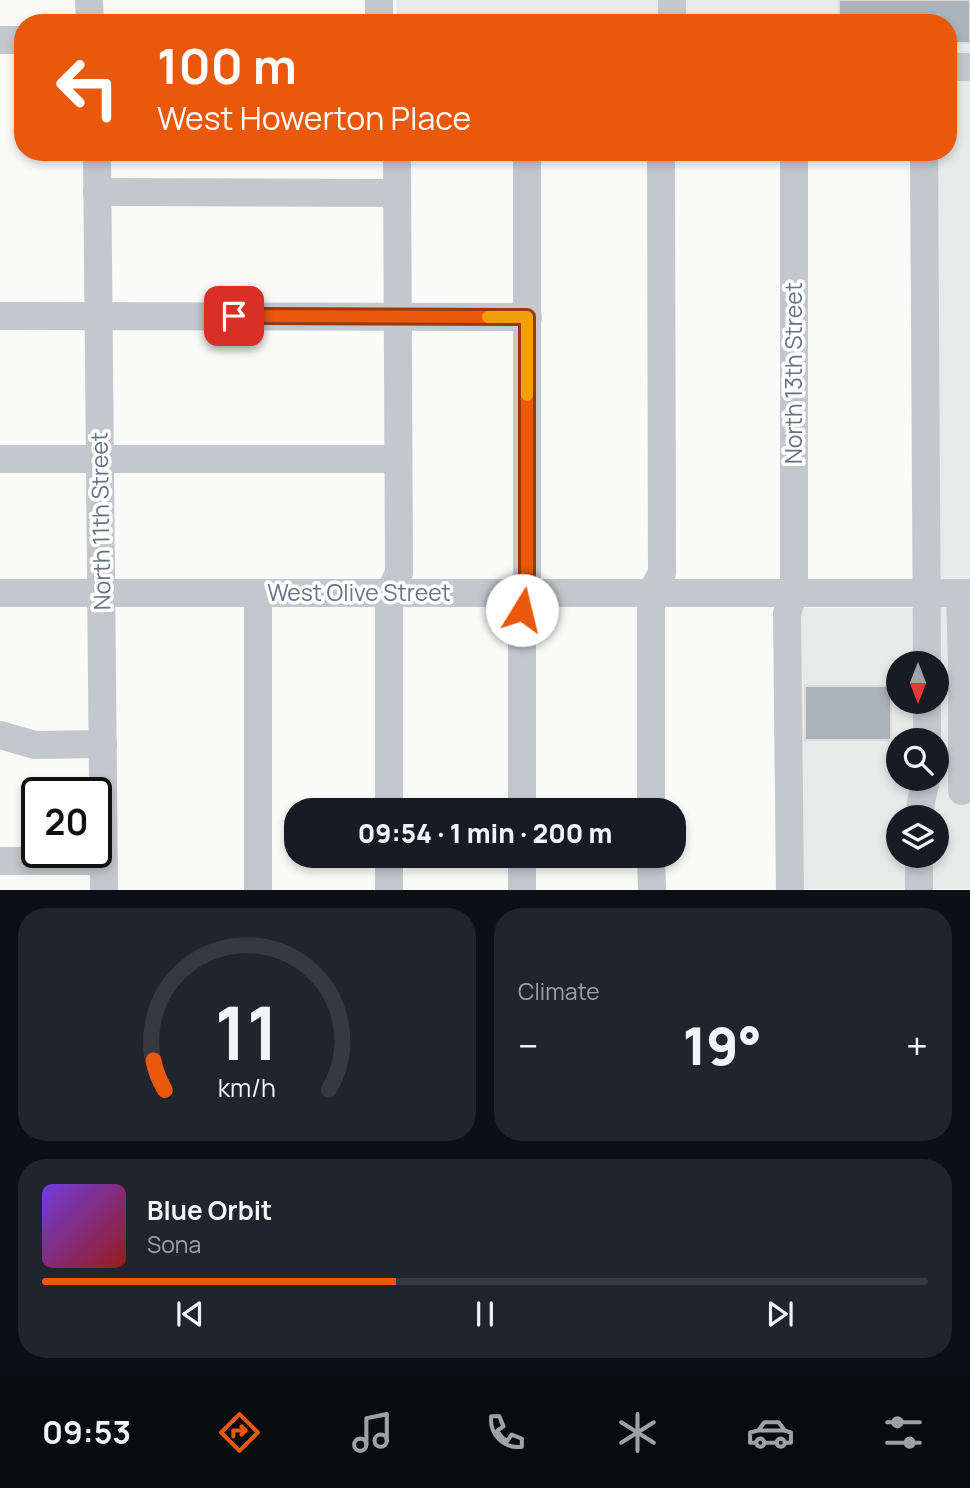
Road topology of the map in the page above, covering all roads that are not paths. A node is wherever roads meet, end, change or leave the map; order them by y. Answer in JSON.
{"nodes":[{"id":1,"x":97,"y":161,"type":"edge"},
{"id":2,"x":397,"y":161,"type":"edge"},
{"id":3,"x":527,"y":161,"type":"edge"},
{"id":4,"x":661,"y":161,"type":"edge"},
{"id":5,"x":794,"y":161,"type":"edge"},
{"id":6,"x":925,"y":161,"type":"edge"},
{"id":7,"x":97,"y":192,"type":"junction"},
{"id":8,"x":397,"y":193,"type":"junction"},
{"id":9,"x":0,"y":316,"type":"edge"},
{"id":10,"x":98,"y":316,"type":"junction"},
{"id":11,"x":397,"y":317,"type":"junction"},
{"id":12,"x":527,"y":317,"type":"junction"},
{"id":13,"x":0,"y":459,"type":"edge"},
{"id":14,"x":100,"y":459,"type":"junction"},
{"id":15,"x":397,"y":459,"type":"junction"},
{"id":16,"x":102,"y":592,"type":"junction"},
{"id":17,"x":0,"y":593,"type":"edge"},
{"id":18,"x":258,"y":593,"type":"junction"},
{"id":19,"x":389,"y":593,"type":"junction"},
{"id":20,"x":527,"y":593,"type":"junction"},
{"id":21,"x":651,"y":593,"type":"junction"},
{"id":22,"x":794,"y":593,"type":"junction"},
{"id":23,"x":928,"y":593,"type":"junction"},
{"id":24,"x":965,"y":593,"type":"edge"},
{"id":25,"x":927,"y":651,"type":"edge"},
{"id":26,"x":966,"y":661,"type":"edge"},
{"id":27,"x":0,"y":735,"type":"edge"},
{"id":28,"x":103,"y":744,"type":"junction"},
{"id":29,"x":103,"y":777,"type":"edge"},
{"id":30,"x":962,"y":791,"type":"dead end"},
{"id":31,"x":389,"y":798,"type":"edge"},
{"id":32,"x":522,"y":798,"type":"edge"},
{"id":33,"x":651,"y":798,"type":"edge"},
{"id":34,"x":0,"y":861,"type":"edge"},
{"id":35,"x":21,"y":861,"type":"edge"},
{"id":36,"x":104,"y":868,"type":"edge"},
{"id":37,"x":389,"y":868,"type":"edge"},
{"id":38,"x":522,"y":868,"type":"edge"},
{"id":39,"x":651,"y":868,"type":"edge"},
{"id":40,"x":919,"y":868,"type":"edge"},
{"id":41,"x":104,"y":890,"type":"edge"},
{"id":42,"x":258,"y":890,"type":"edge"},
{"id":43,"x":389,"y":890,"type":"edge"},
{"id":44,"x":522,"y":890,"type":"edge"},
{"id":45,"x":652,"y":890,"type":"edge"},
{"id":46,"x":790,"y":890,"type":"edge"},
{"id":47,"x":919,"y":890,"type":"edge"}],
"edges":[{"from":1,"to":7,"type":"street","name":"North 11th Street"},
{"from":2,"to":8,"type":"street"},
{"from":3,"to":12,"type":"street"},
{"from":4,"to":21,"type":"street"},
{"from":5,"to":22,"type":"street","name":"North 13th Street"},
{"from":6,"to":23,"type":"street"},
{"from":7,"to":8,"type":"street"},
{"from":7,"to":10,"type":"street","name":"North 11th Street"},
{"from":8,"to":11,"type":"street"},
{"from":9,"to":10,"type":"street"},
{"from":10,"to":11,"type":"street"},
{"from":10,"to":14,"type":"street","name":"North 11th Street"},
{"from":11,"to":12,"type":"street"},
{"from":11,"to":15,"type":"street"},
{"from":12,"to":20,"type":"street"},
{"from":13,"to":14,"type":"street"},
{"from":14,"to":15,"type":"street"},
{"from":14,"to":16,"type":"street","name":"North 11th Street"},
{"from":15,"to":19,"type":"street"},
{"from":16,"to":17,"type":"street","name":"West Olive Street"},
{"from":16,"to":18,"type":"street","name":"West Olive Street"},
{"from":16,"to":28,"type":"street","name":"North 11th Street"},
{"from":18,"to":19,"type":"street","name":"West Olive Street"},
{"from":18,"to":42,"type":"street"},
{"from":19,"to":20,"type":"street","name":"West Olive Street"},
{"from":19,"to":31,"type":"street"},
{"from":20,"to":21,"type":"street","name":"West Olive Street"},
{"from":20,"to":32,"type":"street"},
{"from":21,"to":22,"type":"street","name":"West Olive Street"},
{"from":21,"to":33,"type":"street"},
{"from":22,"to":23,"type":"street","name":"West Olive Street"},
{"from":22,"to":46,"type":"street","name":"North 13th Street"},
{"from":23,"to":24,"type":"street","name":"West Olive Street"},
{"from":23,"to":25,"type":"street"},
{"from":24,"to":26,"type":"street"},
{"from":26,"to":30,"type":"street"},
{"from":27,"to":28,"type":"street"},
{"from":28,"to":29,"type":"street","name":"North 11th Street"},
{"from":34,"to":35,"type":"street"},
{"from":36,"to":41,"type":"street","name":"North 11th Street"},
{"from":37,"to":43,"type":"street"},
{"from":38,"to":44,"type":"street"},
{"from":39,"to":45,"type":"street"},
{"from":40,"to":47,"type":"street"}]}
